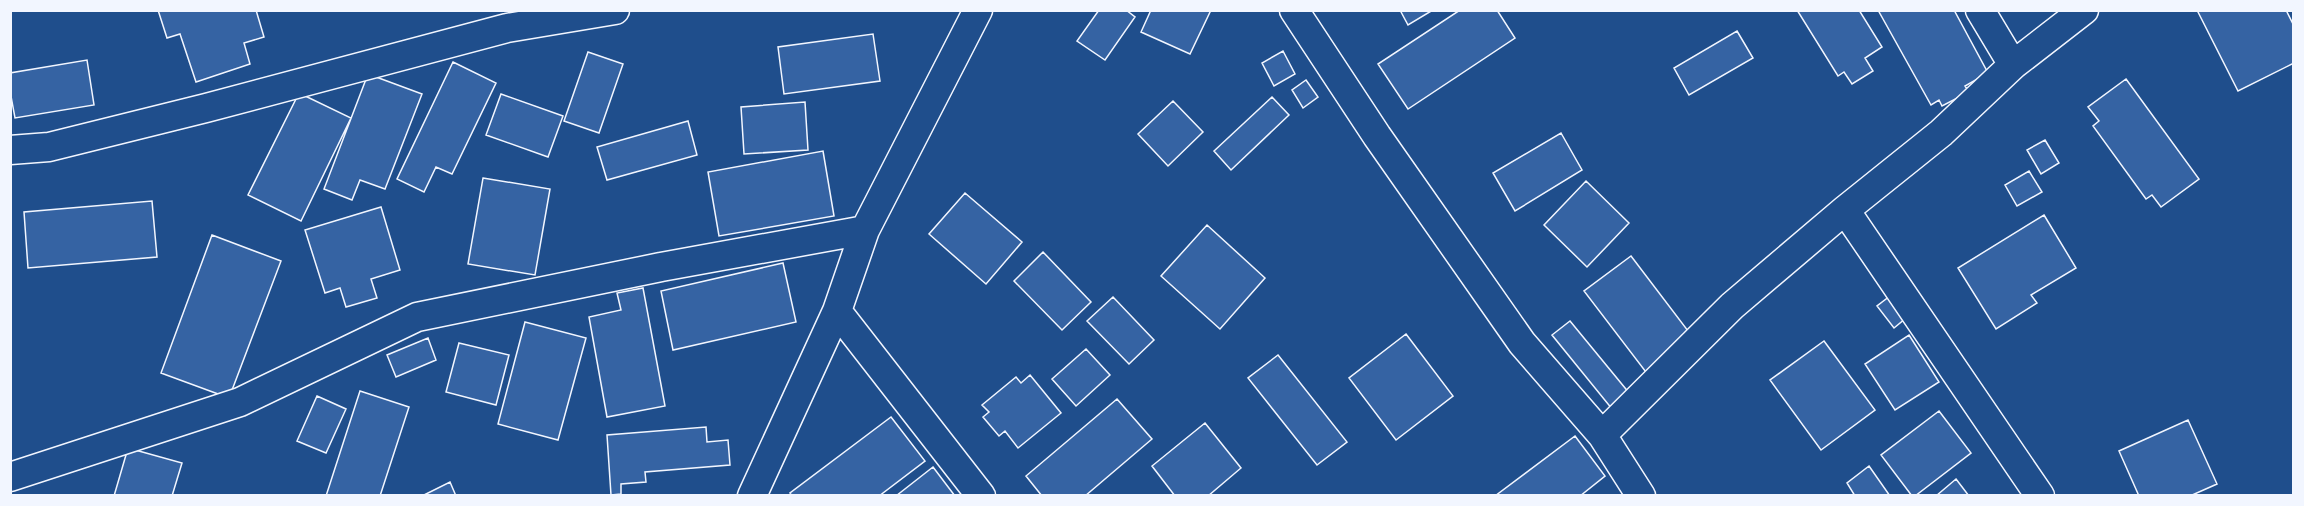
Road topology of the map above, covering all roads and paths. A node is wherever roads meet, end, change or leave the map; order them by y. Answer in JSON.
{"nodes":[{"id":1,"x":615,"y":10,"type":"edge"},
{"id":2,"x":978,"y":10,"type":"edge"},
{"id":3,"x":1294,"y":10,"type":"edge"},
{"id":4,"x":1980,"y":10,"type":"edge"},
{"id":5,"x":2084,"y":10,"type":"edge"},
{"id":6,"x":2013,"y":65,"type":"junction"},
{"id":7,"x":10,"y":150,"type":"edge"},
{"id":8,"x":1845,"y":210,"type":"junction"},
{"id":9,"x":865,"y":230,"type":"junction"},
{"id":10,"x":837,"y":310,"type":"junction"},
{"id":11,"x":1602,"y":435,"type":"junction"},
{"id":12,"x":10,"y":477,"type":"edge"},
{"id":13,"x":752,"y":495,"type":"edge"},
{"id":14,"x":981,"y":495,"type":"edge"},
{"id":15,"x":1641,"y":495,"type":"edge"},
{"id":16,"x":2040,"y":495,"type":"edge"}],
"edges":[{"from":1,"to":7,"type":"street"},
{"from":2,"to":9,"type":"street"},
{"from":3,"to":11,"type":"street"},
{"from":4,"to":6,"type":"street"},
{"from":5,"to":6,"type":"street"},
{"from":6,"to":8,"type":"street"},
{"from":8,"to":11,"type":"street"},
{"from":8,"to":16,"type":"street"},
{"from":9,"to":10,"type":"street"},
{"from":9,"to":12,"type":"street"},
{"from":10,"to":13,"type":"street"},
{"from":10,"to":14,"type":"street"},
{"from":11,"to":15,"type":"street"}]}
